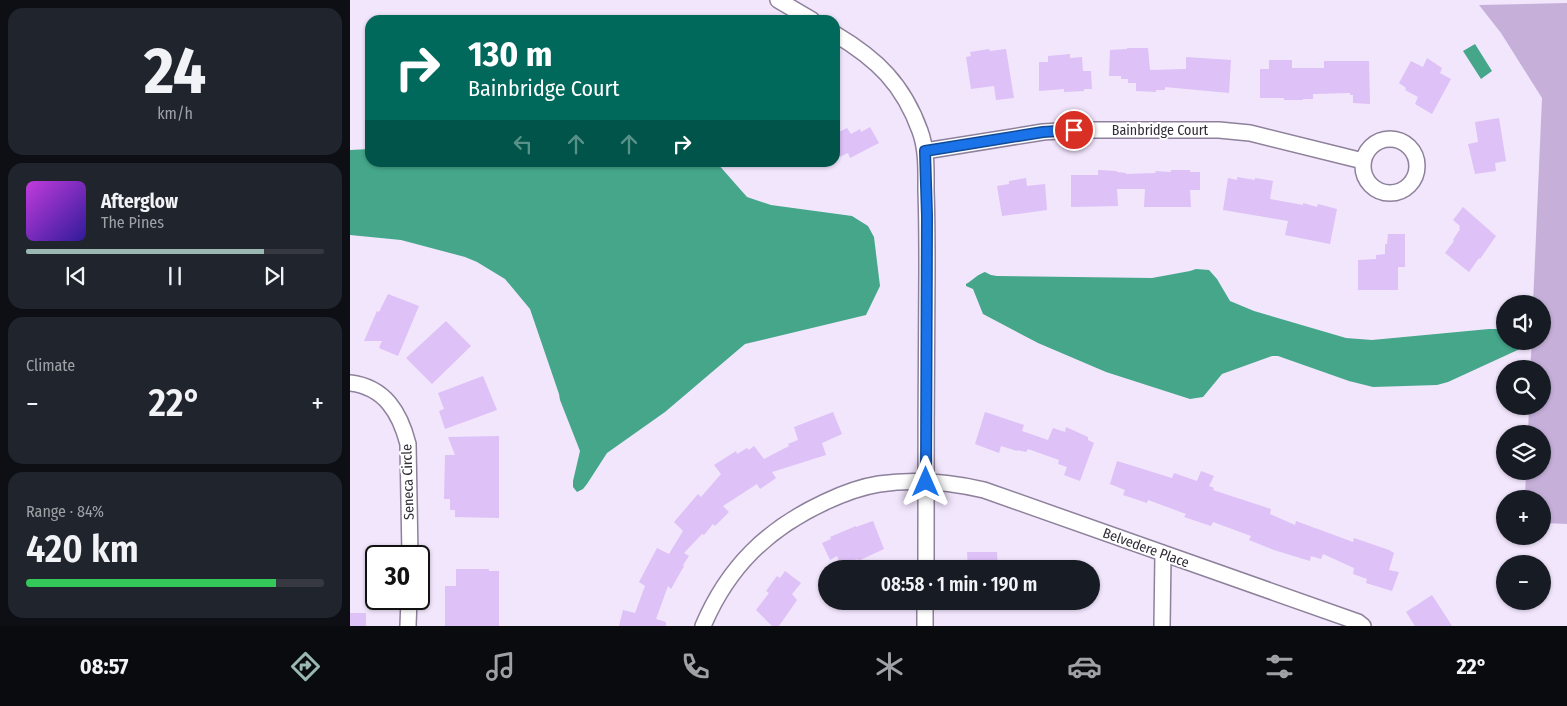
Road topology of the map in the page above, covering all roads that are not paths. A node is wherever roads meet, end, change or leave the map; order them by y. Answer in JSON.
{"nodes":[{"id":1,"x":778,"y":0,"type":"edge"},
{"id":2,"x":804,"y":15,"type":"edge"},
{"id":3,"x":840,"y":37,"type":"edge"},
{"id":4,"x":925,"y":151,"type":"junction"},
{"id":5,"x":1363,"y":161,"type":"dead end"},
{"id":6,"x":350,"y":383,"type":"edge"},
{"id":7,"x":926,"y":482,"type":"junction"},
{"id":8,"x":410,"y":545,"type":"edge"},
{"id":9,"x":1162,"y":554,"type":"junction"},
{"id":10,"x":926,"y":560,"type":"edge"},
{"id":11,"x":409,"y":610,"type":"edge"},
{"id":12,"x":926,"y":610,"type":"edge"},
{"id":13,"x":408,"y":626,"type":"edge"},
{"id":14,"x":703,"y":626,"type":"edge"},
{"id":15,"x":925,"y":626,"type":"edge"},
{"id":16,"x":1162,"y":626,"type":"edge"},
{"id":17,"x":1363,"y":626,"type":"edge"}],
"edges":[{"from":1,"to":2,"type":"street"},
{"from":3,"to":4,"type":"street"},
{"from":4,"to":5,"type":"street","name":"Bainbridge Court"},
{"from":4,"to":7,"type":"street"},
{"from":6,"to":8,"type":"street","name":"Seneca Circle"},
{"from":7,"to":9,"type":"street","name":"Belvedere Place"},
{"from":7,"to":10,"type":"street"},
{"from":7,"to":14,"type":"street","name":"Belvedere Place"},
{"from":9,"to":16,"type":"street"},
{"from":9,"to":17,"type":"street","name":"Belvedere Place"},
{"from":11,"to":13,"type":"street"},
{"from":12,"to":15,"type":"street"}]}
